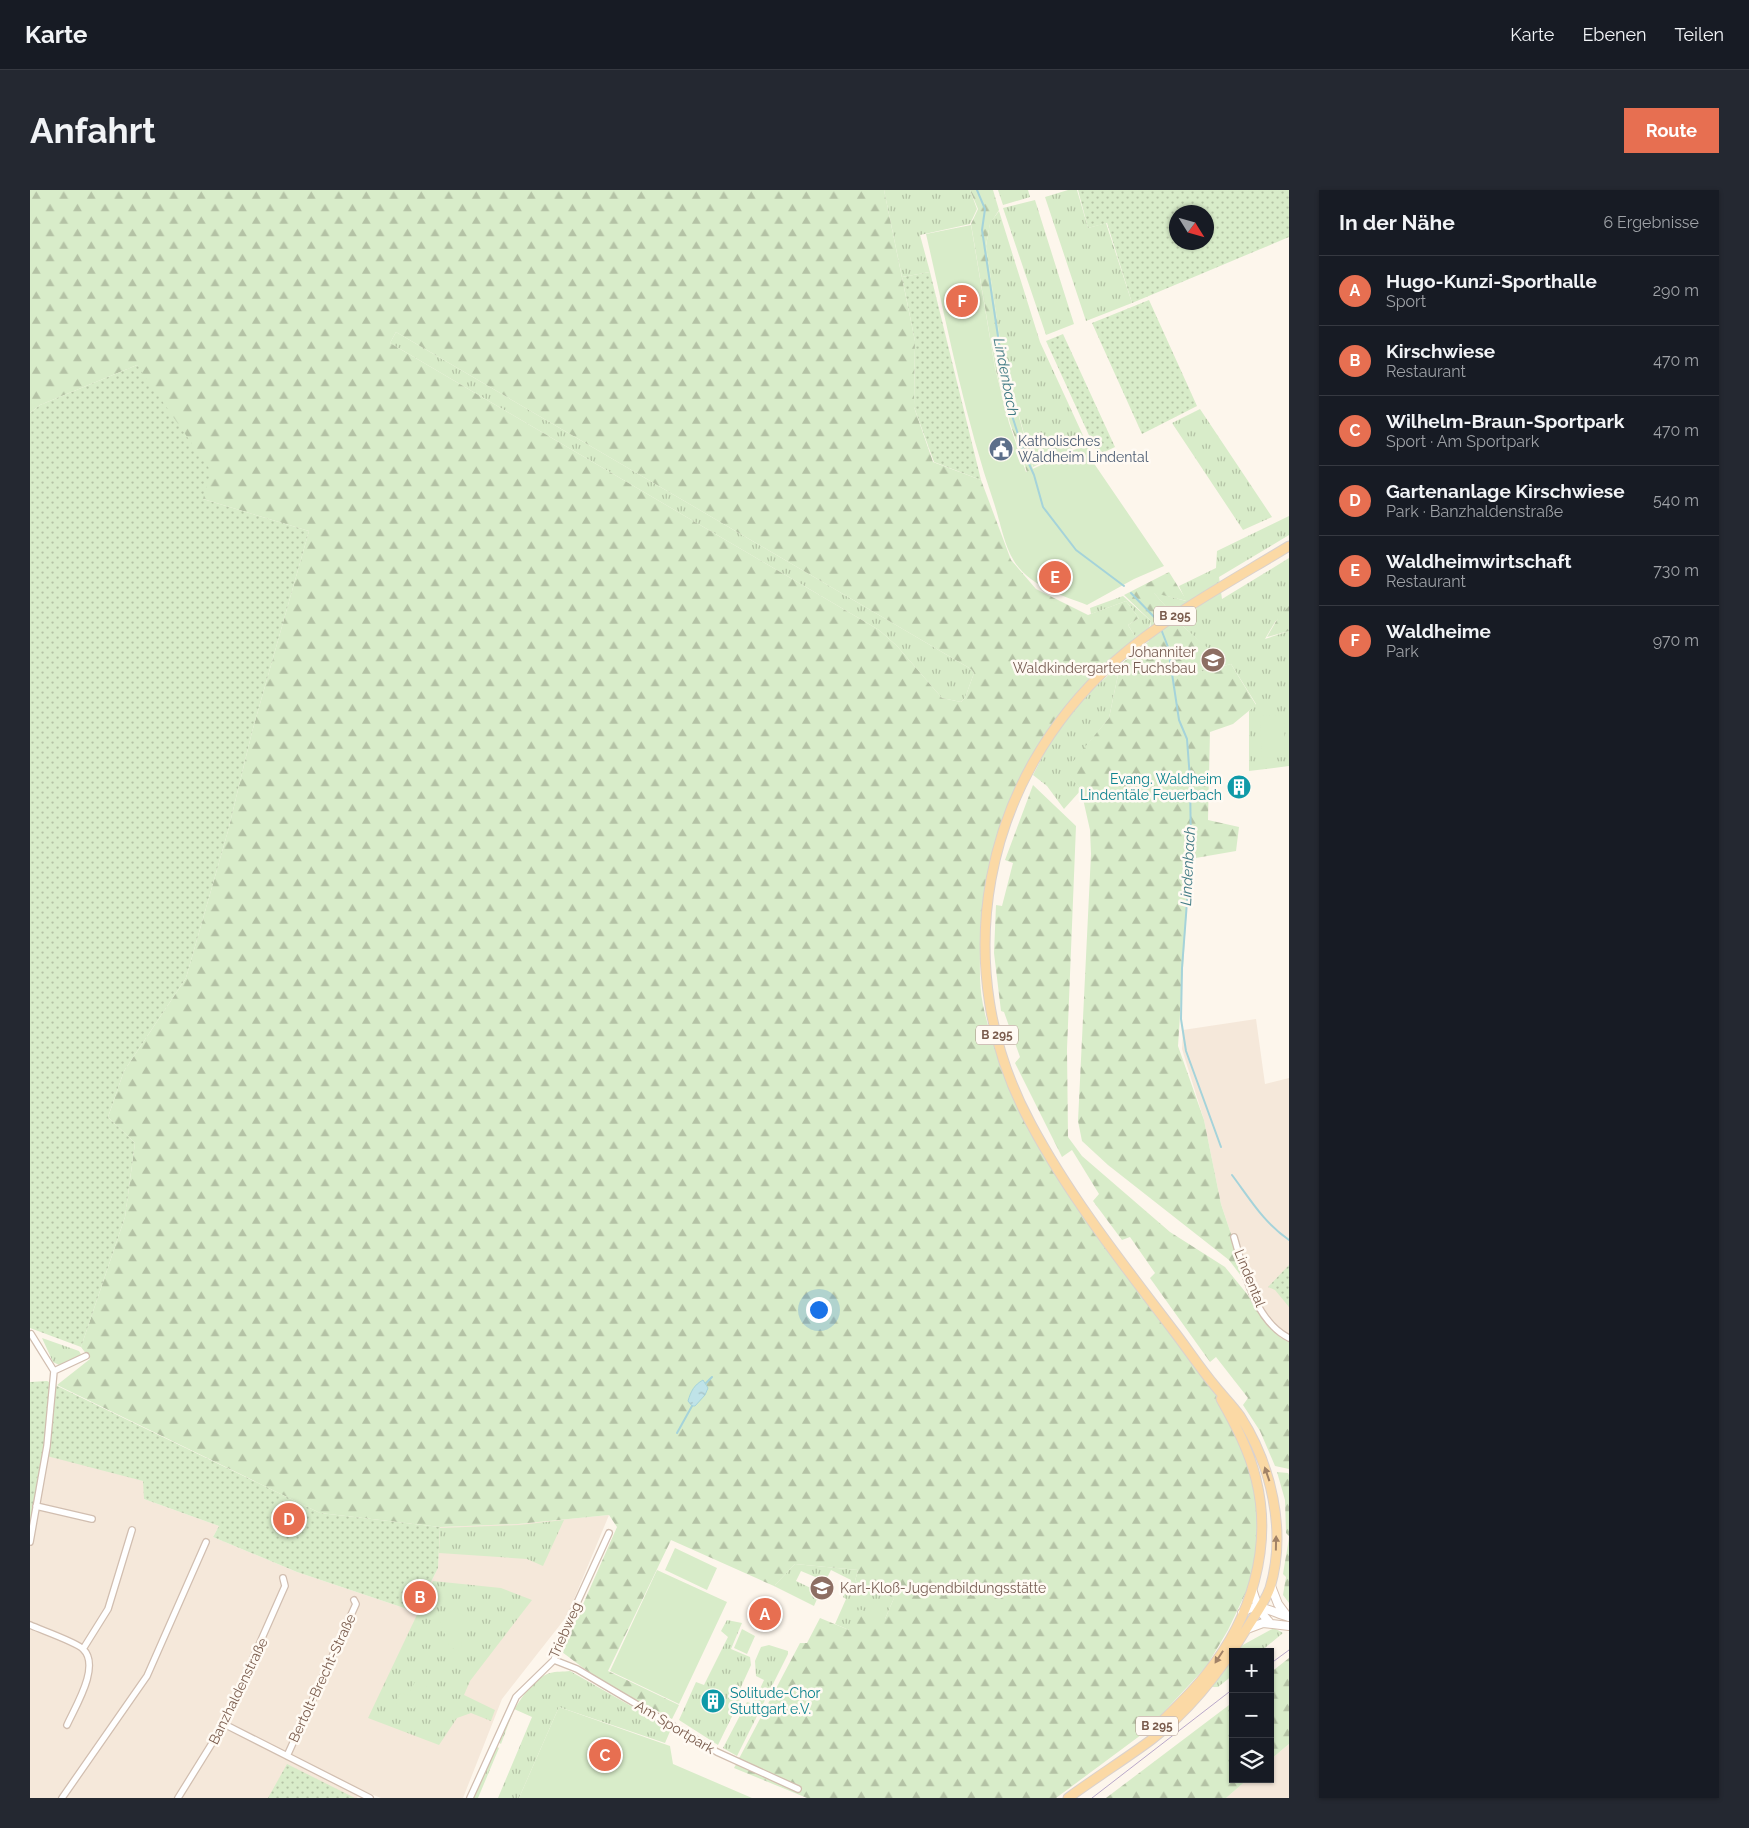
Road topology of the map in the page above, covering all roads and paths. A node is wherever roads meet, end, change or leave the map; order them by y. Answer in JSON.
{"nodes":[{"id":1,"x":1289,"y":546,"type":"edge"},
{"id":2,"x":1234,"y":1237,"type":"dead end"},
{"id":3,"x":31,"y":1334,"type":"edge"},
{"id":4,"x":1289,"y":1338,"type":"edge"},
{"id":5,"x":86,"y":1356,"type":"dead end"},
{"id":6,"x":54,"y":1371,"type":"junction"},
{"id":7,"x":1213,"y":1384,"type":"junction"},
{"id":8,"x":36,"y":1506,"type":"junction"},
{"id":9,"x":92,"y":1519,"type":"dead end"},
{"id":10,"x":132,"y":1530,"type":"dead end"},
{"id":11,"x":609,"y":1533,"type":"dead end"},
{"id":12,"x":30,"y":1542,"type":"edge"},
{"id":13,"x":206,"y":1542,"type":"dead end"},
{"id":14,"x":283,"y":1578,"type":"dead end"},
{"id":15,"x":1270,"y":1585,"type":"junction"},
{"id":16,"x":1252,"y":1589,"type":"junction"},
{"id":17,"x":354,"y":1600,"type":"dead end"},
{"id":18,"x":1259,"y":1608,"type":"junction"},
{"id":19,"x":1242,"y":1614,"type":"junction"},
{"id":20,"x":1288,"y":1616,"type":"edge"},
{"id":21,"x":1270,"y":1623,"type":"junction"},
{"id":22,"x":30,"y":1624,"type":"edge"},
{"id":23,"x":1289,"y":1626,"type":"edge"},
{"id":24,"x":1247,"y":1629,"type":"junction"},
{"id":25,"x":83,"y":1649,"type":"junction"},
{"id":26,"x":554,"y":1660,"type":"junction"},
{"id":27,"x":224,"y":1724,"type":"junction"},
{"id":28,"x":68,"y":1725,"type":"dead end"},
{"id":29,"x":287,"y":1756,"type":"junction"},
{"id":30,"x":1125,"y":1756,"type":"junction"},
{"id":31,"x":798,"y":1789,"type":"dead end"},
{"id":32,"x":62,"y":1798,"type":"edge"},
{"id":33,"x":178,"y":1798,"type":"edge"},
{"id":34,"x":370,"y":1798,"type":"edge"},
{"id":35,"x":470,"y":1798,"type":"edge"},
{"id":36,"x":1068,"y":1798,"type":"edge"}],
"edges":[{"from":1,"to":7,"type":"main road","number":"B 295"},
{"from":2,"to":4,"type":"street","name":"Lindental"},
{"from":3,"to":6,"type":"street"},
{"from":5,"to":6,"type":"street"},
{"from":6,"to":8,"type":"street"},
{"from":15,"to":7,"type":"main road","number":"B 295","one_way":true},
{"from":7,"to":16,"type":"main road","number":"B 295"},
{"from":8,"to":9,"type":"street"},
{"from":8,"to":12,"type":"street"},
{"from":10,"to":25,"type":"street"},
{"from":11,"to":26,"type":"street","name":"Triebweg"},
{"from":13,"to":32,"type":"street"},
{"from":14,"to":27,"type":"street","name":"Banzhaldenstraße"},
{"from":15,"to":18,"type":"main road","number":"B 295"},
{"from":15,"to":20,"type":"main road"},
{"from":16,"to":18,"type":"main road"},
{"from":16,"to":19,"type":"main road","number":"B 295"},
{"from":17,"to":29,"type":"street","name":"Bertolt-Brecht-Straße"},
{"from":18,"to":19,"type":"main road"},
{"from":18,"to":20,"type":"main road"},
{"from":18,"to":21,"type":"main road"},
{"from":18,"to":24,"type":"main road","number":"B 295"},
{"from":19,"to":30,"type":"main road","number":"B 295","one_way":true},
{"from":21,"to":23,"type":"main road"},
{"from":21,"to":24,"type":"main road"},
{"from":22,"to":25,"type":"street"},
{"from":24,"to":30,"type":"main road","number":"B 295"},
{"from":25,"to":28,"type":"street"},
{"from":26,"to":31,"type":"street","name":"Am Sportpark"},
{"from":26,"to":35,"type":"street","name":"Triebweg"},
{"from":27,"to":29,"type":"street"},
{"from":27,"to":33,"type":"street","name":"Banzhaldenstraße"},
{"from":29,"to":34,"type":"street"},
{"from":30,"to":36,"type":"main road","number":"B 295"}]}
